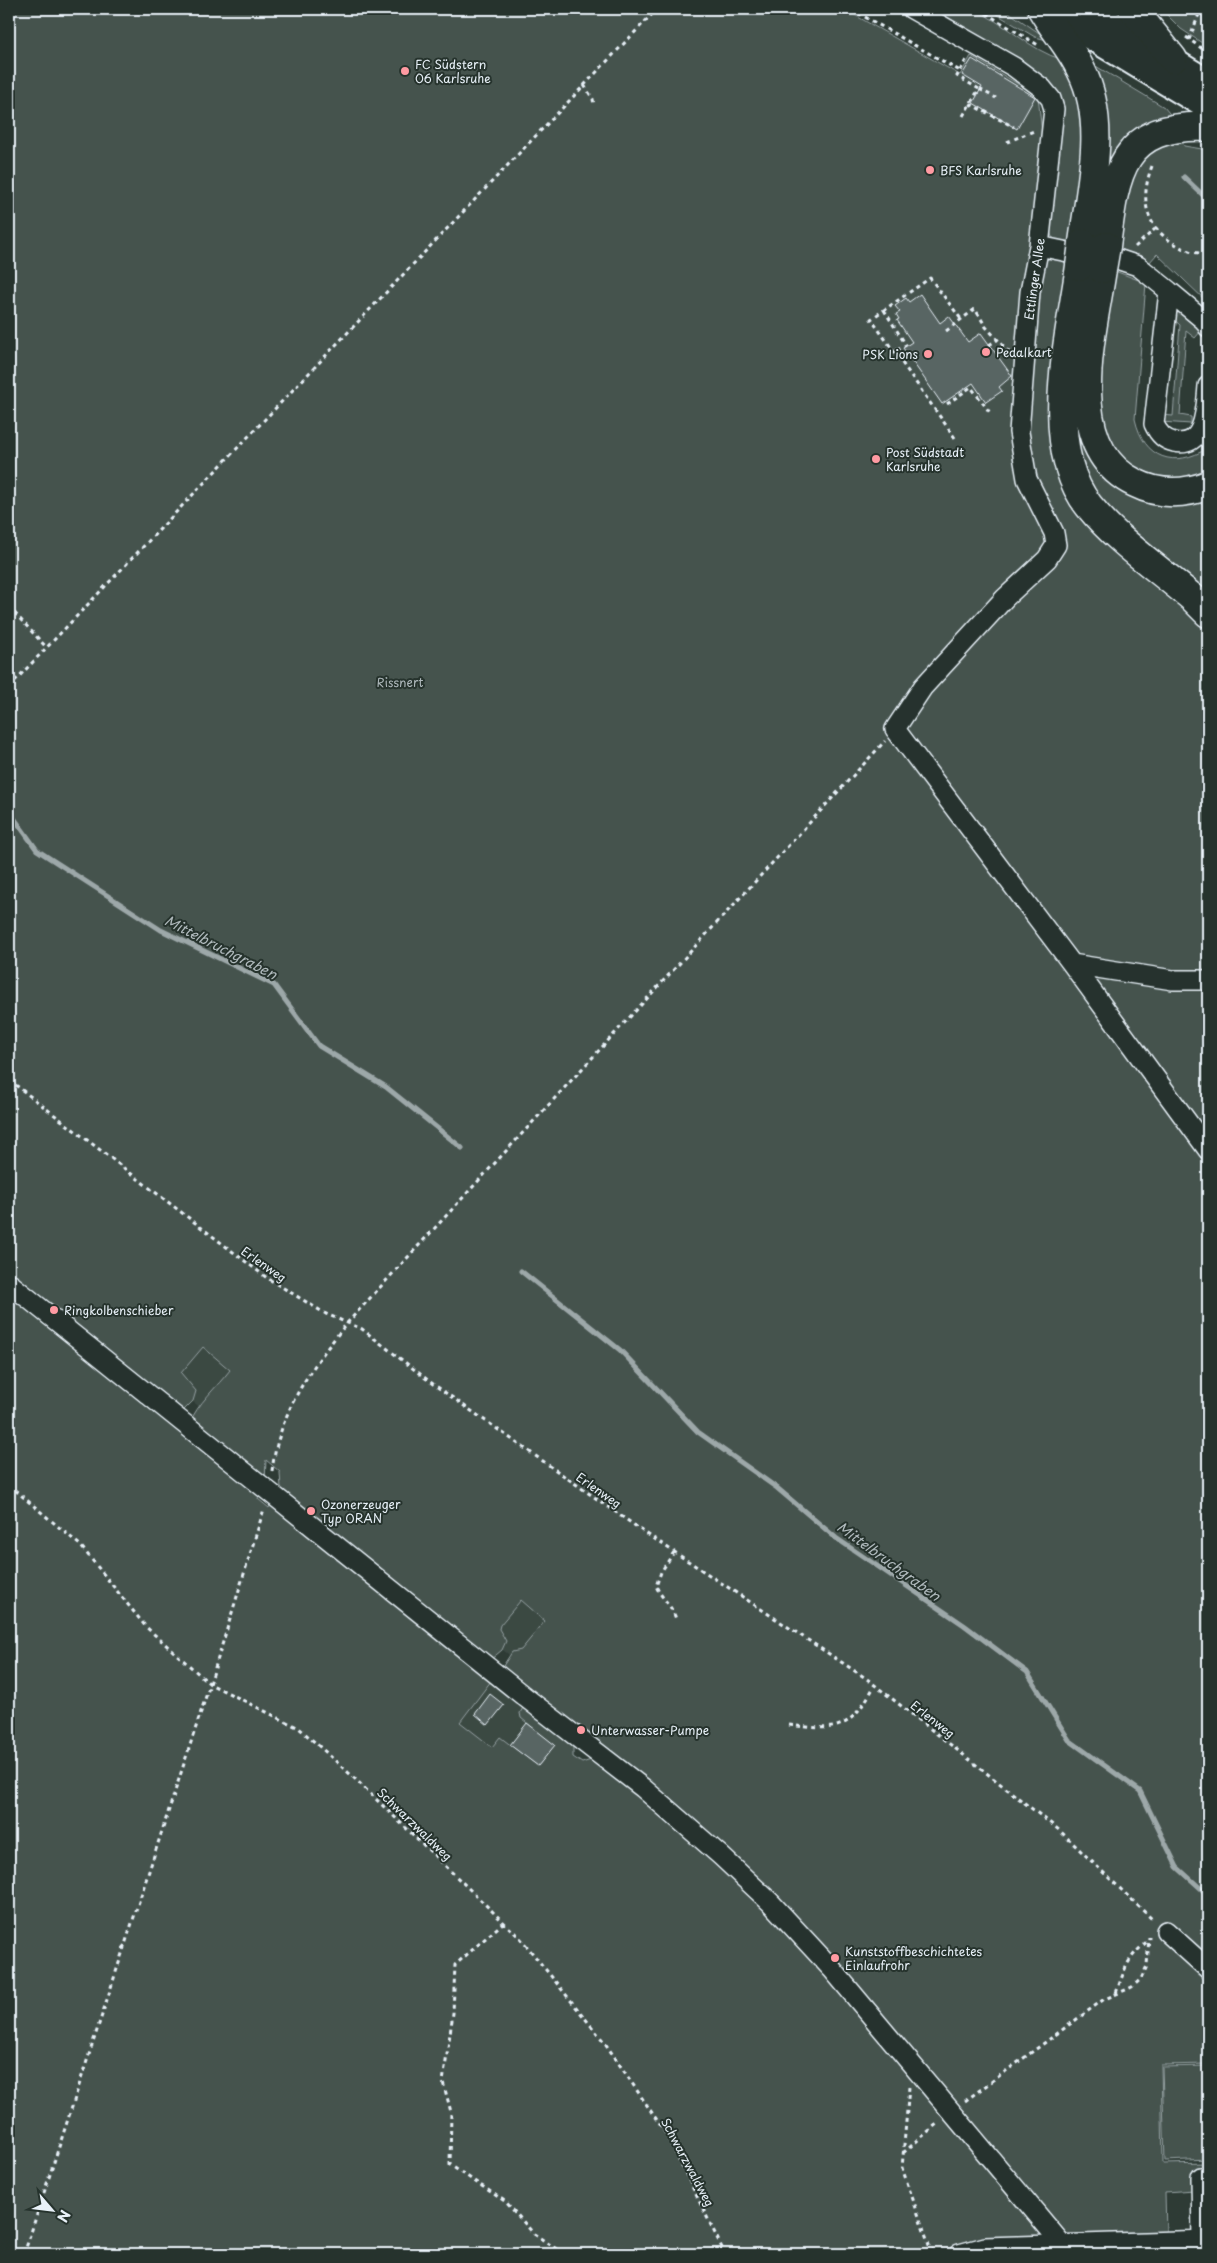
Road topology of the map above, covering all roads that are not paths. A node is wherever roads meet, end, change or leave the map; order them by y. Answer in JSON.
{"nodes":[{"id":1,"x":912,"y":9,"type":"edge"},
{"id":2,"x":1043,"y":9,"type":"edge"},
{"id":3,"x":1089,"y":9,"type":"edge"},
{"id":4,"x":1133,"y":9,"type":"edge"},
{"id":5,"x":1181,"y":50,"type":"junction"},
{"id":6,"x":1208,"y":82,"type":"edge"},
{"id":7,"x":1208,"y":108,"type":"edge"},
{"id":8,"x":1208,"y":127,"type":"edge"},
{"id":9,"x":1039,"y":246,"type":"junction"},
{"id":10,"x":1097,"y":257,"type":"junction"},
{"id":11,"x":1168,"y":291,"type":"junction"},
{"id":12,"x":1208,"y":327,"type":"edge"},
{"id":13,"x":1208,"y":386,"type":"edge"},
{"id":14,"x":1208,"y":485,"type":"edge"},
{"id":15,"x":1208,"y":613,"type":"edge"},
{"id":16,"x":1072,"y":964,"type":"junction"},
{"id":17,"x":1208,"y":980,"type":"edge"},
{"id":18,"x":1208,"y":1150,"type":"edge"},
{"id":19,"x":9,"y":1283,"type":"edge"},
{"id":20,"x":1159,"y":1925,"type":"road end"},
{"id":21,"x":1208,"y":1969,"type":"edge"},
{"id":22,"x":1201,"y":2177,"type":"dead end"},
{"id":23,"x":1205,"y":2240,"type":"edge"},
{"id":24,"x":1062,"y":2244,"type":"junction"},
{"id":25,"x":1106,"y":2248,"type":"edge"},
{"id":26,"x":959,"y":2254,"type":"edge"}],
"edges":[{"from":1,"to":9,"type":"lane","name":"Ettlinger Allee"},
{"from":2,"to":7,"type":"main road"},
{"from":2,"to":10,"type":"highway"},
{"from":3,"to":5,"type":"main road"},
{"from":4,"to":5,"type":"highway"},
{"from":5,"to":6,"type":"main road"},
{"from":8,"to":10,"type":"highway"},
{"from":9,"to":10,"type":"lane"},
{"from":9,"to":16,"type":"lane","name":"Ettlinger Allee"},
{"from":10,"to":11,"type":"lane"},
{"from":10,"to":14,"type":"highway"},
{"from":10,"to":15,"type":"highway"},
{"from":11,"to":12,"type":"lane"},
{"from":11,"to":13,"type":"lane"},
{"from":16,"to":17,"type":"lane"},
{"from":16,"to":18,"type":"lane"},
{"from":19,"to":24,"type":"lane"},
{"from":20,"to":21,"type":"lane"},
{"from":22,"to":23,"type":"lane"},
{"from":23,"to":25,"type":"lane"},
{"from":24,"to":25,"type":"lane"},
{"from":24,"to":26,"type":"lane"}]}
